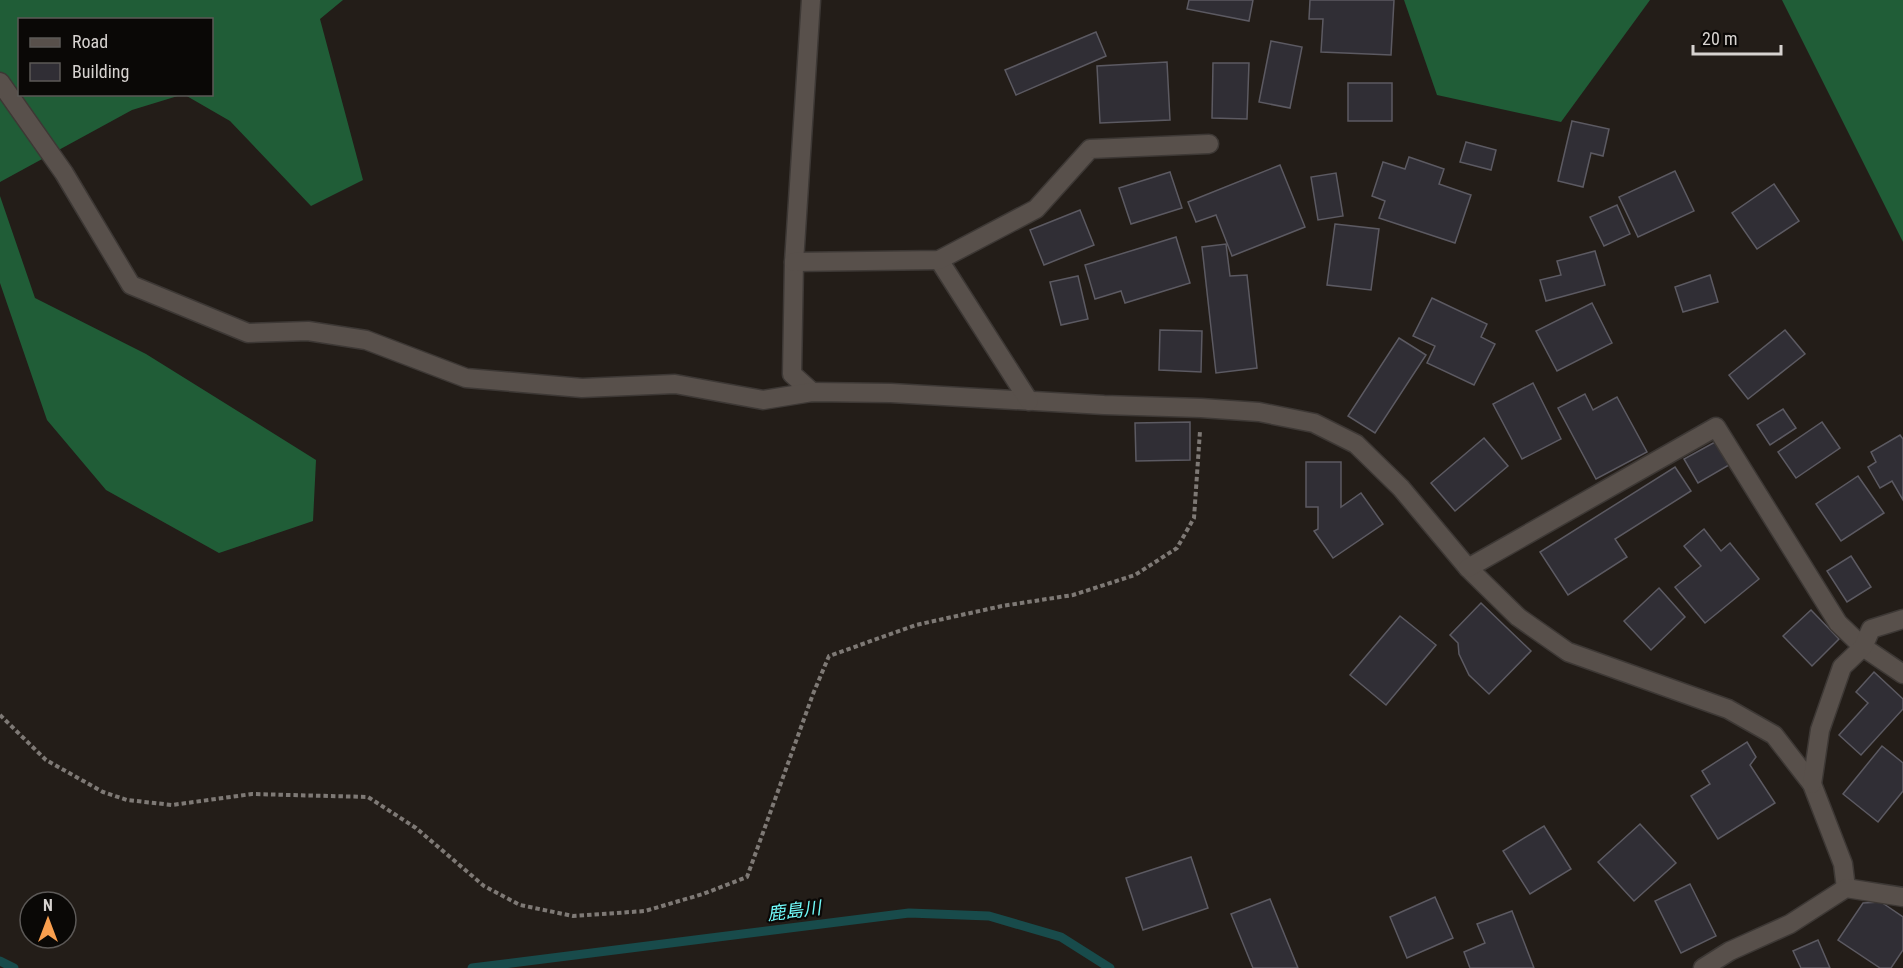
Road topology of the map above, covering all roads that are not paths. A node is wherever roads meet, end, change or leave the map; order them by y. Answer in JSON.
{"nodes":[{"id":1,"x":811,"y":0,"type":"edge"},
{"id":2,"x":0,"y":82,"type":"edge"},
{"id":3,"x":1209,"y":144,"type":"dead end"},
{"id":4,"x":939,"y":260,"type":"junction"},
{"id":5,"x":794,"y":262,"type":"junction"},
{"id":6,"x":812,"y":392,"type":"junction"},
{"id":7,"x":1029,"y":401,"type":"junction"},
{"id":8,"x":1468,"y":568,"type":"junction"},
{"id":9,"x":1903,"y":619,"type":"edge"},
{"id":10,"x":1863,"y":647,"type":"junction"},
{"id":11,"x":1903,"y":674,"type":"edge"},
{"id":12,"x":1812,"y":784,"type":"junction"},
{"id":13,"x":1846,"y":888,"type":"junction"},
{"id":14,"x":1903,"y":897,"type":"edge"},
{"id":15,"x":1703,"y":968,"type":"edge"}],
"edges":[{"from":1,"to":5,"type":"street"},
{"from":2,"to":6,"type":"street"},
{"from":3,"to":4,"type":"street"},
{"from":4,"to":5,"type":"street"},
{"from":4,"to":7,"type":"street"},
{"from":5,"to":6,"type":"street"},
{"from":6,"to":7,"type":"street"},
{"from":7,"to":8,"type":"street"},
{"from":8,"to":10,"type":"street"},
{"from":8,"to":12,"type":"street"},
{"from":9,"to":10,"type":"street"},
{"from":10,"to":11,"type":"street"},
{"from":10,"to":12,"type":"street"},
{"from":12,"to":13,"type":"street"},
{"from":13,"to":14,"type":"street"},
{"from":13,"to":15,"type":"street"}]}
